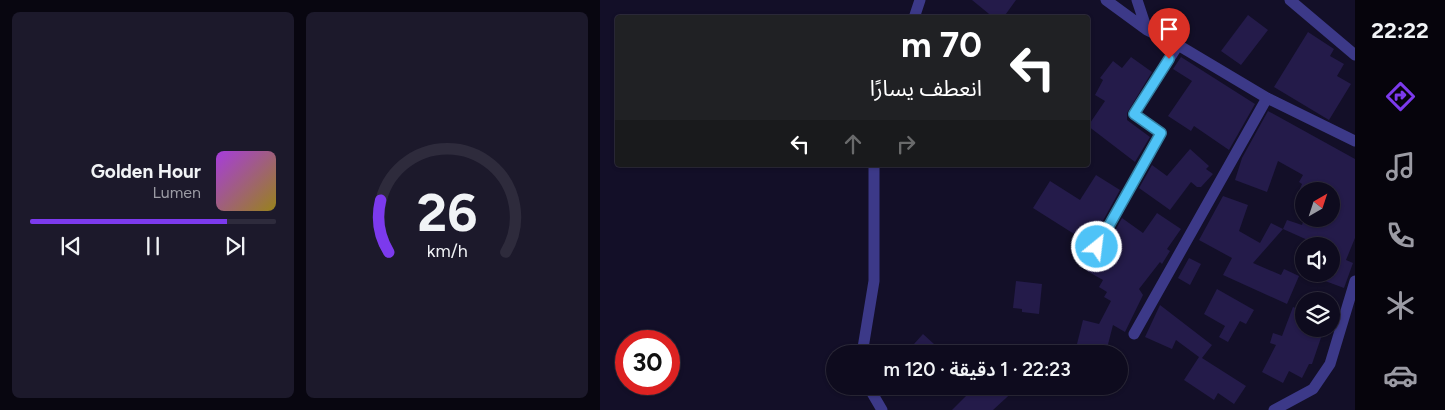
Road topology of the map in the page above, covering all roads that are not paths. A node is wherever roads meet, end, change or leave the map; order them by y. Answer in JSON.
{"nodes":[{"id":1,"x":920,"y":0,"type":"edge"},
{"id":2,"x":1106,"y":0,"type":"edge"},
{"id":3,"x":1137,"y":0,"type":"edge"},
{"id":4,"x":1290,"y":0,"type":"edge"},
{"id":5,"x":915,"y":15,"type":"edge"},
{"id":6,"x":1147,"y":30,"type":"junction"},
{"id":7,"x":1178,"y":45,"type":"junction"},
{"id":8,"x":1355,"y":54,"type":"edge"},
{"id":9,"x":1267,"y":98,"type":"junction"},
{"id":10,"x":1355,"y":141,"type":"edge"},
{"id":11,"x":874,"y":167,"type":"edge"},
{"id":12,"x":1097,"y":247,"type":"dead end"},
{"id":13,"x":1355,"y":281,"type":"edge"},
{"id":14,"x":1134,"y":334,"type":"dead end"},
{"id":15,"x":863,"y":345,"type":"edge"},
{"id":16,"x":873,"y":395,"type":"edge"},
{"id":17,"x":882,"y":410,"type":"edge"},
{"id":18,"x":1274,"y":410,"type":"edge"}],
"edges":[{"from":1,"to":5,"type":"street"},
{"from":2,"to":6,"type":"street"},
{"from":3,"to":6,"type":"street"},
{"from":4,"to":8,"type":"street"},
{"from":6,"to":7,"type":"street"},
{"from":7,"to":9,"type":"street"},
{"from":7,"to":12,"type":"street"},
{"from":9,"to":10,"type":"street"},
{"from":9,"to":14,"type":"street"},
{"from":11,"to":15,"type":"street"},
{"from":13,"to":18,"type":"street"},
{"from":16,"to":17,"type":"street"}]}
